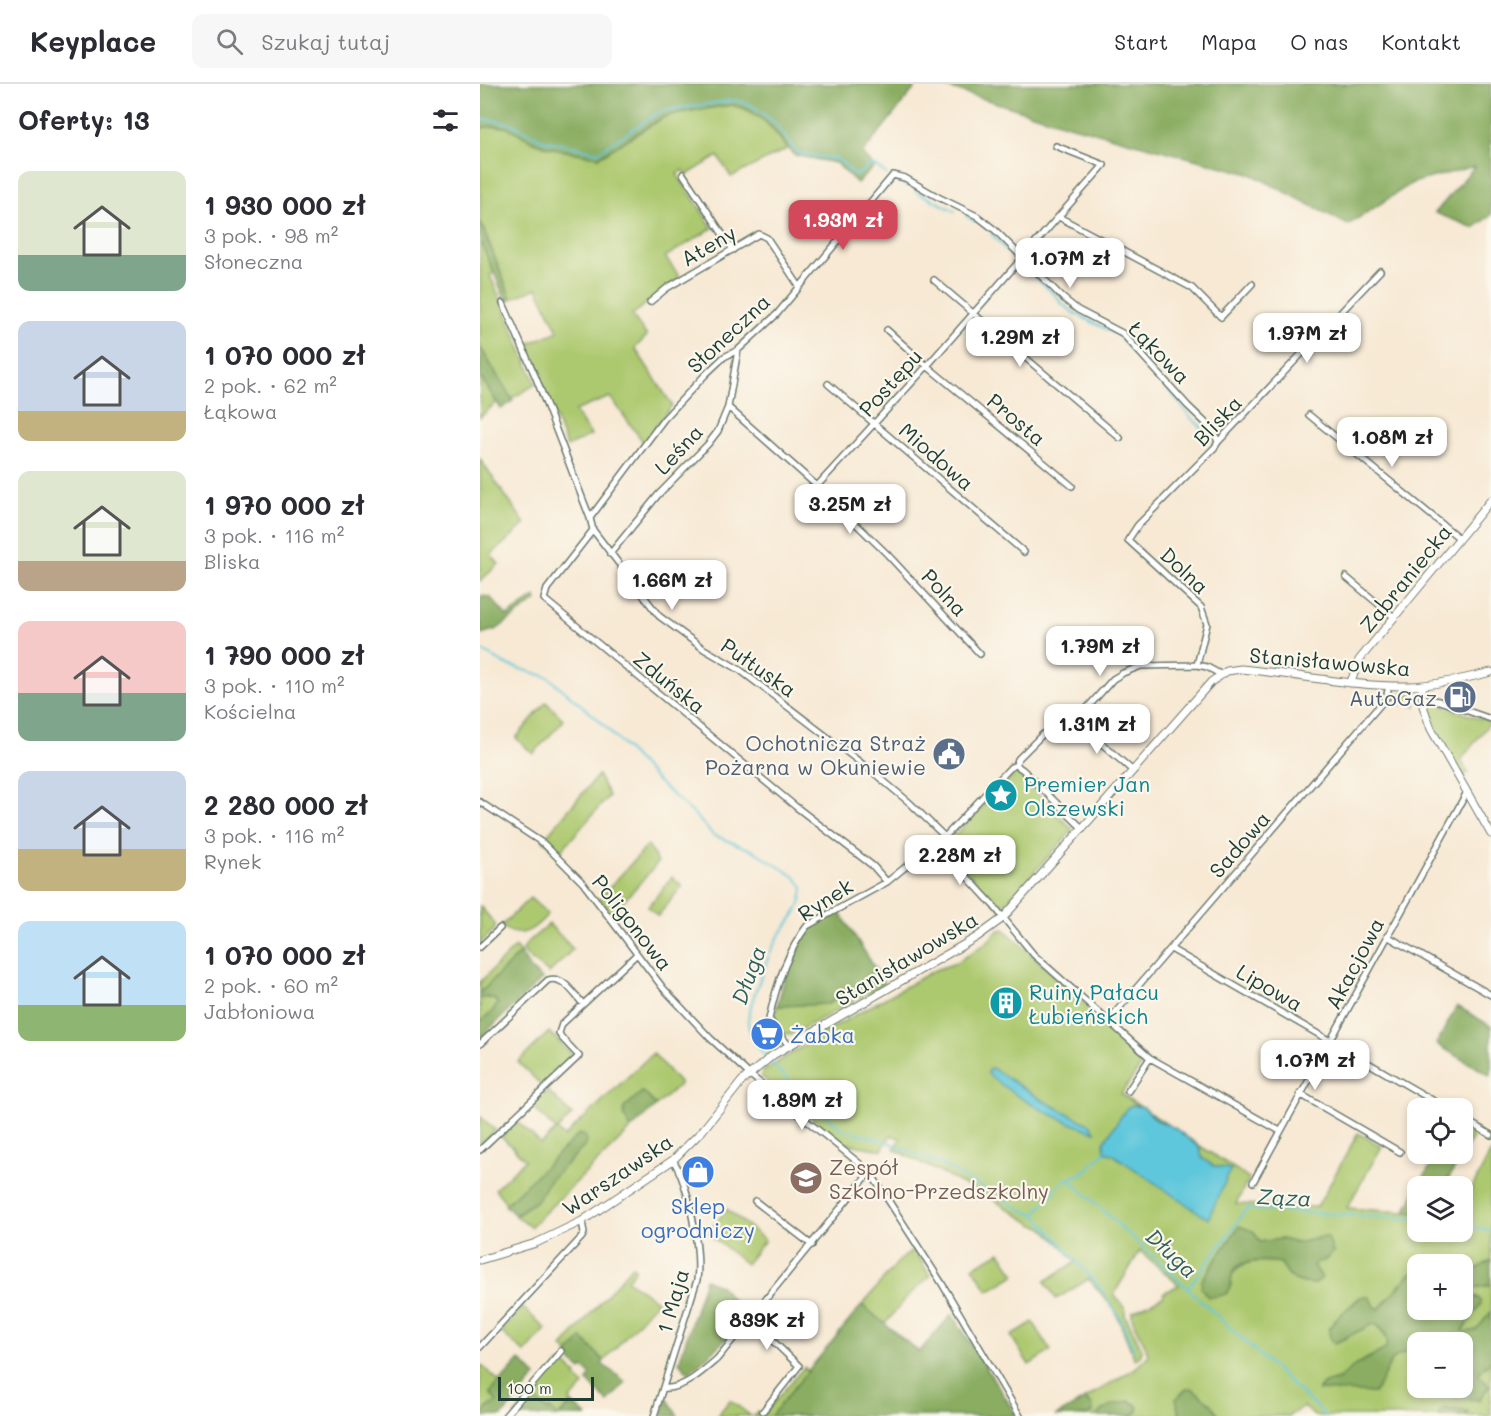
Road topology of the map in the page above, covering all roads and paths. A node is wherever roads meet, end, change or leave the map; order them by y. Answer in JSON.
{"nodes":[{"id":1,"x":1056,"y":146,"type":"dead end"},
{"id":2,"x":683,"y":174,"type":"dead end"},
{"id":3,"x":893,"y":175,"type":"joint"},
{"id":4,"x":1059,"y":217,"type":"junction"},
{"id":5,"x":733,"y":250,"type":"junction"},
{"id":6,"x":1022,"y":258,"type":"junction"},
{"id":7,"x":1380,"y":271,"type":"dead end"},
{"id":8,"x":934,"y":280,"type":"dead end"},
{"id":9,"x":1252,"y":284,"type":"dead end"},
{"id":10,"x":799,"y":286,"type":"junction"},
{"id":11,"x":650,"y":302,"type":"dead end"},
{"id":12,"x":503,"y":303,"type":"dead end"},
{"id":13,"x":973,"y":313,"type":"junction"},
{"id":14,"x":886,"y":330,"type":"dead end"},
{"id":15,"x":738,"y":350,"type":"junction"},
{"id":16,"x":927,"y":366,"type":"junction"},
{"id":17,"x":828,"y":384,"type":"dead end"},
{"id":18,"x":728,"y":407,"type":"junction"},
{"id":19,"x":1309,"y":415,"type":"dead end"},
{"id":20,"x":875,"y":424,"type":"junction"},
{"id":21,"x":1120,"y":438,"type":"dead end"},
{"id":22,"x":1218,"y":442,"type":"junction"},
{"id":23,"x":818,"y":486,"type":"junction"},
{"id":24,"x":1072,"y":486,"type":"dead end"},
{"id":25,"x":1491,"y":500,"type":"edge"},
{"id":26,"x":590,"y":518,"type":"junction"},
{"id":27,"x":593,"y":530,"type":"junction"},
{"id":28,"x":1459,"y":538,"type":"junction"},
{"id":29,"x":1128,"y":540,"type":"joint"},
{"id":30,"x":1024,"y":552,"type":"dead end"},
{"id":31,"x":610,"y":554,"type":"junction"},
{"id":32,"x":1346,"y":576,"type":"dead end"},
{"id":33,"x":1394,"y":617,"type":"junction"},
{"id":34,"x":980,"y":654,"type":"dead end"},
{"id":35,"x":1197,"y":665,"type":"junction"},
{"id":36,"x":1491,"y":672,"type":"edge"},
{"id":37,"x":1220,"y":674,"type":"junction"},
{"id":38,"x":1351,"y":682,"type":"junction"},
{"id":39,"x":1422,"y":685,"type":"junction"},
{"id":40,"x":1389,"y":686,"type":"junction"},
{"id":41,"x":1422,"y":698,"type":"junction"},
{"id":42,"x":1491,"y":719,"type":"edge"},
{"id":43,"x":1076,"y":722,"type":"junction"},
{"id":44,"x":1016,"y":765,"type":"junction"},
{"id":45,"x":1133,"y":771,"type":"junction"},
{"id":46,"x":1467,"y":792,"type":"junction"},
{"id":47,"x":480,"y":802,"type":"edge"},
{"id":48,"x":1083,"y":829,"type":"junction"},
{"id":49,"x":1491,"y":834,"type":"edge"},
{"id":50,"x":944,"y":836,"type":"junction"},
{"id":51,"x":939,"y":843,"type":"junction"},
{"id":52,"x":887,"y":882,"type":"junction"},
{"id":53,"x":1003,"y":918,"type":"junction"},
{"id":54,"x":500,"y":928,"type":"dead end"},
{"id":55,"x":1387,"y":936,"type":"junction"},
{"id":56,"x":480,"y":947,"type":"edge"},
{"id":57,"x":1171,"y":949,"type":"junction"},
{"id":58,"x":637,"y":954,"type":"junction"},
{"id":59,"x":1491,"y":996,"type":"edge"},
{"id":60,"x":583,"y":1004,"type":"junction"},
{"id":61,"x":1108,"y":1021,"type":"junction"},
{"id":62,"x":1330,"y":1041,"type":"junction"},
{"id":63,"x":480,"y":1044,"type":"edge"},
{"id":64,"x":789,"y":1046,"type":"junction"},
{"id":65,"x":773,"y":1055,"type":"joint"},
{"id":66,"x":1150,"y":1058,"type":"junction"},
{"id":67,"x":749,"y":1074,"type":"junction"},
{"id":68,"x":1128,"y":1091,"type":"dead end"},
{"id":69,"x":1300,"y":1094,"type":"junction"},
{"id":70,"x":1429,"y":1098,"type":"edge"},
{"id":71,"x":1473,"y":1125,"type":"edge"},
{"id":72,"x":1280,"y":1131,"type":"junction"},
{"id":73,"x":1491,"y":1135,"type":"edge"},
{"id":74,"x":480,"y":1150,"type":"edge"},
{"id":75,"x":1400,"y":1152,"type":"dead end"},
{"id":76,"x":673,"y":1160,"type":"junction"},
{"id":77,"x":870,"y":1172,"type":"junction"},
{"id":78,"x":1253,"y":1182,"type":"dead end"},
{"id":79,"x":755,"y":1201,"type":"dead end"},
{"id":80,"x":582,"y":1221,"type":"junction"},
{"id":81,"x":812,"y":1245,"type":"junction"},
{"id":82,"x":480,"y":1260,"type":"edge"},
{"id":83,"x":751,"y":1320,"type":"junction"},
{"id":84,"x":480,"y":1347,"type":"edge"},
{"id":85,"x":561,"y":1351,"type":"dead end"},
{"id":86,"x":663,"y":1388,"type":"junction"},
{"id":87,"x":763,"y":1411,"type":"dead end"},
{"id":88,"x":505,"y":1416,"type":"edge"},
{"id":89,"x":654,"y":1416,"type":"edge"},
{"id":90,"x":1020,"y":1416,"type":"edge"}],
"edges":[{"from":1,"to":4,"type":"street","name":"Postępu"},
{"from":2,"to":5,"type":"street"},
{"from":3,"to":6,"type":"street","name":"Łąkowa"},
{"from":3,"to":10,"type":"street","name":"Słoneczna"},
{"from":4,"to":6,"type":"street","name":"Postępu"},
{"from":4,"to":9,"type":"street"},
{"from":5,"to":10,"type":"street","name":"Ateny"},
{"from":5,"to":11,"type":"street","name":"Ateny"},
{"from":6,"to":13,"type":"street","name":"Postępu"},
{"from":6,"to":22,"type":"street","name":"Łąkowa"},
{"from":7,"to":22,"type":"street","name":"Bliska"},
{"from":8,"to":13,"type":"street"},
{"from":10,"to":15,"type":"street","name":"Słoneczna"},
{"from":12,"to":26,"type":"street","name":"Pułtuska"},
{"from":13,"to":16,"type":"street","name":"Postępu"},
{"from":13,"to":21,"type":"street"},
{"from":14,"to":16,"type":"street","name":"Prosta"},
{"from":15,"to":18,"type":"street","name":"Leśna"},
{"from":15,"to":26,"type":"street","name":"Słoneczna"},
{"from":16,"to":20,"type":"street","name":"Postępu"},
{"from":16,"to":24,"type":"street","name":"Prosta"},
{"from":17,"to":20,"type":"street","name":"Miodowa"},
{"from":18,"to":23,"type":"street","name":"Polna"},
{"from":18,"to":31,"type":"street","name":"Leśna"},
{"from":19,"to":28,"type":"street"},
{"from":20,"to":23,"type":"street","name":"Postępu"},
{"from":20,"to":30,"type":"street","name":"Miodowa"},
{"from":22,"to":29,"type":"street","name":"Bliska"},
{"from":23,"to":34,"type":"street","name":"Polna"},
{"from":25,"to":28,"type":"main road","name":"Zabraniecka"},
{"from":26,"to":27,"type":"street","name":"Pułtuska"},
{"from":27,"to":31,"type":"street","name":"Pułtuska"},
{"from":27,"to":52,"type":"street","name":"Zduńska"},
{"from":28,"to":33,"type":"main road","name":"Zabraniecka"},
{"from":29,"to":35,"type":"street","name":"Dolna"},
{"from":31,"to":50,"type":"street","name":"Pułtuska"},
{"from":32,"to":33,"type":"street"},
{"from":33,"to":38,"type":"main road","name":"Zabraniecka"},
{"from":35,"to":37,"type":"street"},
{"from":35,"to":43,"type":"street"},
{"from":36,"to":39,"type":"main road","name":"Stanisławowska"},
{"from":37,"to":38,"type":"main road","name":"Stanisławowska"},
{"from":37,"to":45,"type":"main road","name":"Stanisławowska"},
{"from":38,"to":40,"type":"main road","name":"Stanisławowska"},
{"from":39,"to":40,"type":"main road","name":"Stanisławowska"},
{"from":39,"to":41,"type":"main road"},
{"from":40,"to":57,"type":"street","name":"Sadowa"},
{"from":41,"to":42,"type":"street"},
{"from":41,"to":46,"type":"main road"},
{"from":43,"to":44,"type":"street","name":"Rynek"},
{"from":43,"to":45,"type":"street"},
{"from":44,"to":48,"type":"street"},
{"from":44,"to":50,"type":"street","name":"Rynek"},
{"from":45,"to":48,"type":"main road","name":"Stanisławowska"},
{"from":46,"to":49,"type":"main road"},
{"from":46,"to":55,"type":"street","name":"Akacjowa"},
{"from":47,"to":58,"type":"street","name":"Poligonowa"},
{"from":48,"to":53,"type":"main road","name":"Stanisławowska"},
{"from":50,"to":51,"type":"street","name":"Rynek"},
{"from":51,"to":52,"type":"street","name":"Rynek"},
{"from":51,"to":53,"type":"street"},
{"from":52,"to":64,"type":"street","name":"Rynek"},
{"from":53,"to":61,"type":"street"},
{"from":53,"to":64,"type":"main road","name":"Stanisławowska"},
{"from":54,"to":56,"type":"street"},
{"from":55,"to":59,"type":"street"},
{"from":55,"to":62,"type":"street","name":"Akacjowa"},
{"from":57,"to":61,"type":"street","name":"Sadowa"},
{"from":57,"to":62,"type":"street","name":"Lipowa"},
{"from":58,"to":60,"type":"street"},
{"from":58,"to":67,"type":"street","name":"Poligonowa"},
{"from":60,"to":63,"type":"street"},
{"from":60,"to":74,"type":"street"},
{"from":61,"to":66,"type":"street"},
{"from":62,"to":69,"type":"street","name":"Akacjowa"},
{"from":62,"to":70,"type":"street","name":"Lipowa"},
{"from":64,"to":65,"type":"main road","name":"Stanisławowska"},
{"from":65,"to":67,"type":"main road","name":"Warszawska"},
{"from":66,"to":68,"type":"street"},
{"from":66,"to":72,"type":"street"},
{"from":67,"to":76,"type":"main road","name":"Warszawska"},
{"from":67,"to":77,"type":"street","name":"Poligonowa"},
{"from":69,"to":72,"type":"street","name":"Akacjowa"},
{"from":69,"to":75,"type":"street"},
{"from":71,"to":73,"type":"street"},
{"from":72,"to":78,"type":"street","name":"Akacjowa"},
{"from":76,"to":80,"type":"main road","name":"Warszawska"},
{"from":76,"to":86,"type":"street","name":"1 Maja"},
{"from":77,"to":81,"type":"street"},
{"from":77,"to":90,"type":"street","name":"Poligonowa"},
{"from":79,"to":81,"type":"street"},
{"from":80,"to":82,"type":"main road","name":"Warszawska"},
{"from":80,"to":84,"type":"street"},
{"from":81,"to":83,"type":"street"},
{"from":83,"to":86,"type":"street"},
{"from":83,"to":87,"type":"street"},
{"from":85,"to":88,"type":"street"},
{"from":86,"to":89,"type":"street","name":"1 Maja"}]}
